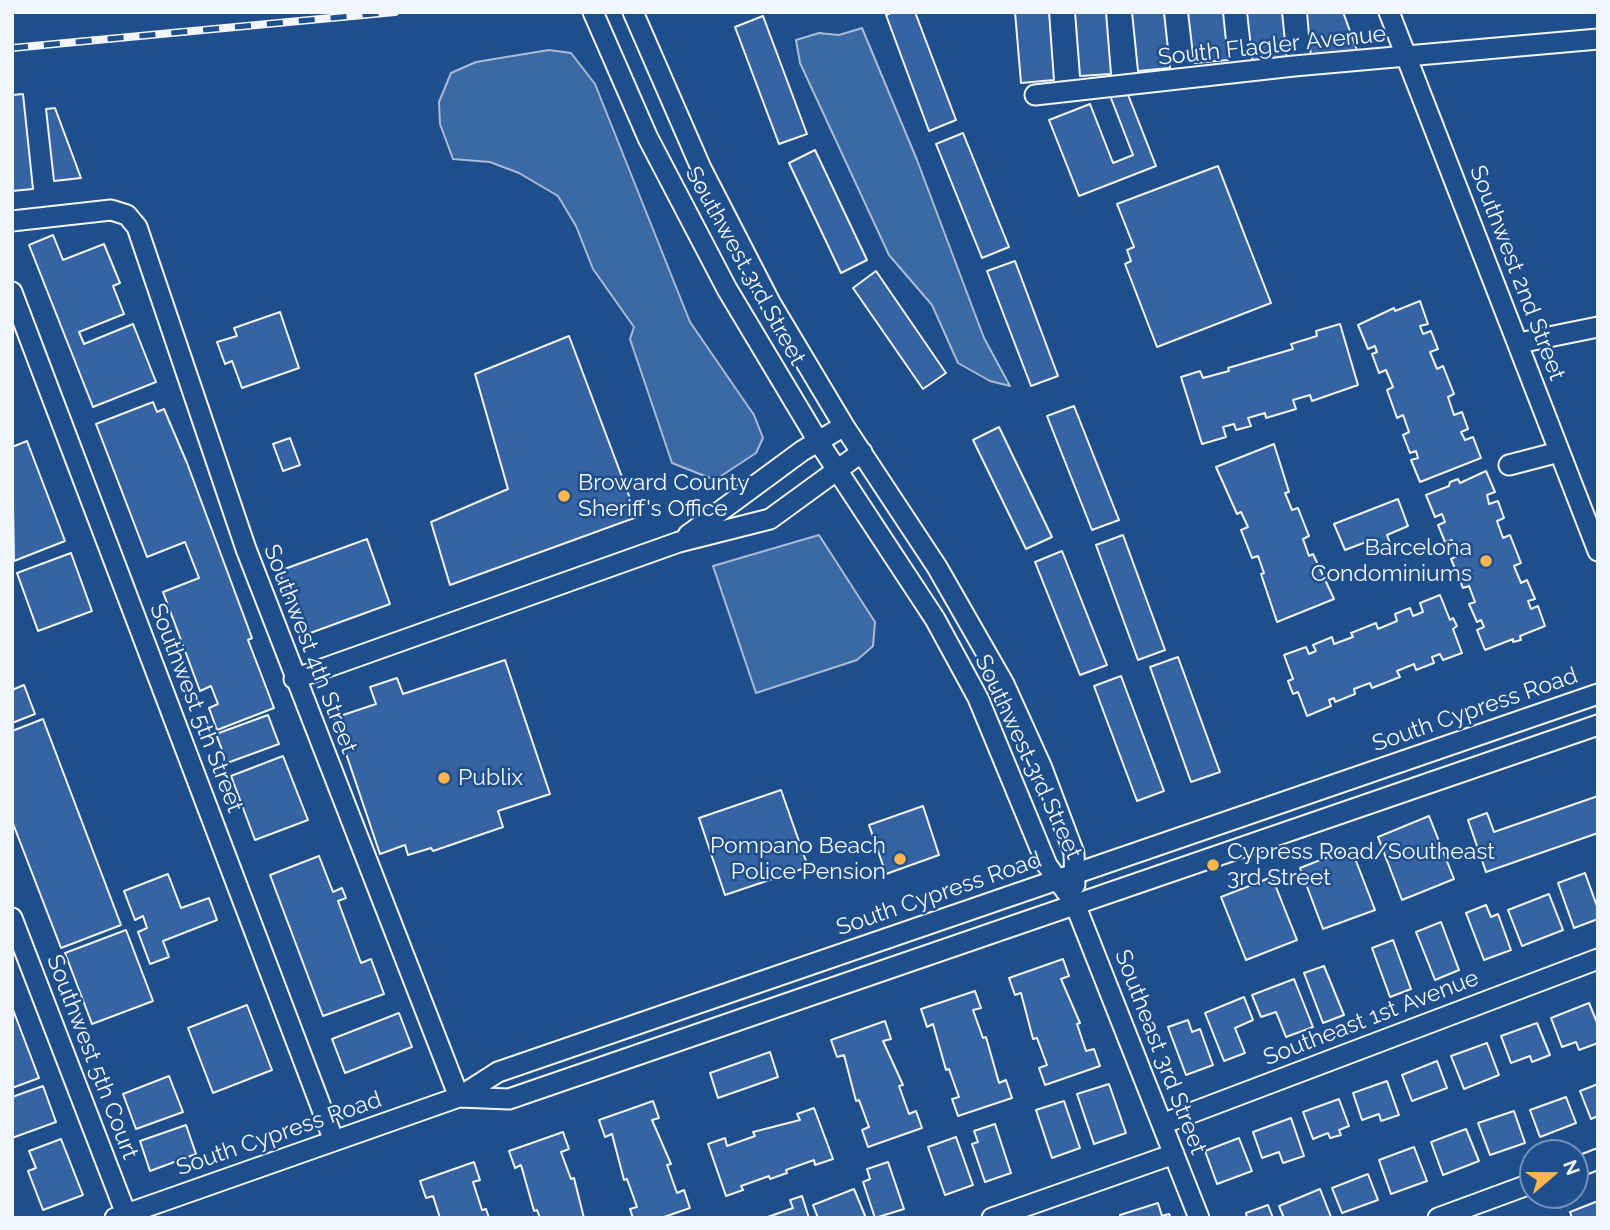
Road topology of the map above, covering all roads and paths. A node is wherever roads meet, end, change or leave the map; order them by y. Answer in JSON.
{"nodes":[{"id":1,"x":593,"y":12,"type":"edge"},
{"id":2,"x":633,"y":12,"type":"edge"},
{"id":3,"x":1389,"y":12,"type":"edge"},
{"id":4,"x":1598,"y":39,"type":"edge"},
{"id":5,"x":1405,"y":57,"type":"junction"},
{"id":6,"x":1035,"y":95,"type":"dead end"},
{"id":7,"x":12,"y":221,"type":"edge"},
{"id":8,"x":12,"y":292,"type":"edge"},
{"id":9,"x":1598,"y":327,"type":"edge"},
{"id":10,"x":1519,"y":342,"type":"junction"},
{"id":11,"x":844,"y":426,"type":"junction"},
{"id":12,"x":818,"y":441,"type":"junction"},
{"id":13,"x":862,"y":452,"type":"junction"},
{"id":14,"x":1559,"y":452,"type":"junction"},
{"id":15,"x":1509,"y":465,"type":"dead end"},
{"id":16,"x":837,"y":470,"type":"junction"},
{"id":17,"x":679,"y":542,"type":"junction"},
{"id":18,"x":1598,"y":551,"type":"edge"},
{"id":19,"x":294,"y":679,"type":"junction"},
{"id":20,"x":1598,"y":694,"type":"edge"},
{"id":21,"x":1598,"y":725,"type":"edge"},
{"id":22,"x":1066,"y":876,"type":"junction"},
{"id":23,"x":1075,"y":904,"type":"junction"},
{"id":24,"x":12,"y":918,"type":"edge"},
{"id":25,"x":1598,"y":958,"type":"edge"},
{"id":26,"x":459,"y":1097,"type":"junction"},
{"id":27,"x":1162,"y":1124,"type":"junction"},
{"id":28,"x":334,"y":1141,"type":"junction"},
{"id":29,"x":1174,"y":1154,"type":"junction"},
{"id":30,"x":1519,"y":1188,"type":"edge"},
{"id":31,"x":120,"y":1216,"type":"edge"},
{"id":32,"x":992,"y":1218,"type":"edge"},
{"id":33,"x":1199,"y":1218,"type":"edge"},
{"id":34,"x":1438,"y":1218,"type":"edge"}],
"edges":[{"from":1,"to":12,"type":"street","name":"Southwest 3rd Street"},
{"from":2,"to":11,"type":"street","name":"Southwest 3rd Street"},
{"from":3,"to":5,"type":"street","name":"Southwest 2nd Street"},
{"from":4,"to":5,"type":"street","name":"South Flagler Avenue"},
{"from":5,"to":6,"type":"street","name":"South Flagler Avenue"},
{"from":5,"to":10,"type":"street","name":"Southwest 2nd Street"},
{"from":7,"to":19,"type":"street","name":"Southwest 4th Street"},
{"from":8,"to":28,"type":"street","name":"Southwest 5th Street"},
{"from":9,"to":10,"type":"street"},
{"from":10,"to":14,"type":"street","name":"Southwest 2nd Street"},
{"from":11,"to":12,"type":"street"},
{"from":11,"to":13,"type":"street","name":"Southwest 3rd Street"},
{"from":12,"to":16,"type":"street","name":"Southwest 3rd Street"},
{"from":12,"to":17,"type":"street"},
{"from":13,"to":16,"type":"street"},
{"from":13,"to":22,"type":"street","name":"Southwest 3rd Street"},
{"from":14,"to":15,"type":"street"},
{"from":14,"to":18,"type":"street","name":"Southwest 2nd Street"},
{"from":16,"to":17,"type":"street"},
{"from":16,"to":22,"type":"street","name":"Southwest 3rd Street"},
{"from":17,"to":19,"type":"street"},
{"from":19,"to":26,"type":"street","name":"Southwest 4th Street"},
{"from":20,"to":22,"type":"street","name":"South Cypress Road"},
{"from":21,"to":23,"type":"street","name":"South Cypress Road"},
{"from":22,"to":23,"type":"street","name":"Southwest 3rd Street"},
{"from":22,"to":26,"type":"street","name":"South Cypress Road"},
{"from":23,"to":26,"type":"street","name":"South Cypress Road"},
{"from":23,"to":27,"type":"street","name":"Southeast 3rd Street"},
{"from":24,"to":31,"type":"street","name":"Southwest 5th Court"},
{"from":25,"to":27,"type":"street","name":"Southeast 1st Avenue"},
{"from":26,"to":28,"type":"street","name":"South Cypress Road"},
{"from":27,"to":29,"type":"street","name":"Southeast 3rd Street"},
{"from":28,"to":31,"type":"street","name":"South Cypress Road"},
{"from":29,"to":32,"type":"street"},
{"from":29,"to":33,"type":"street","name":"Southeast 3rd Street"},
{"from":30,"to":34,"type":"street"}]}
